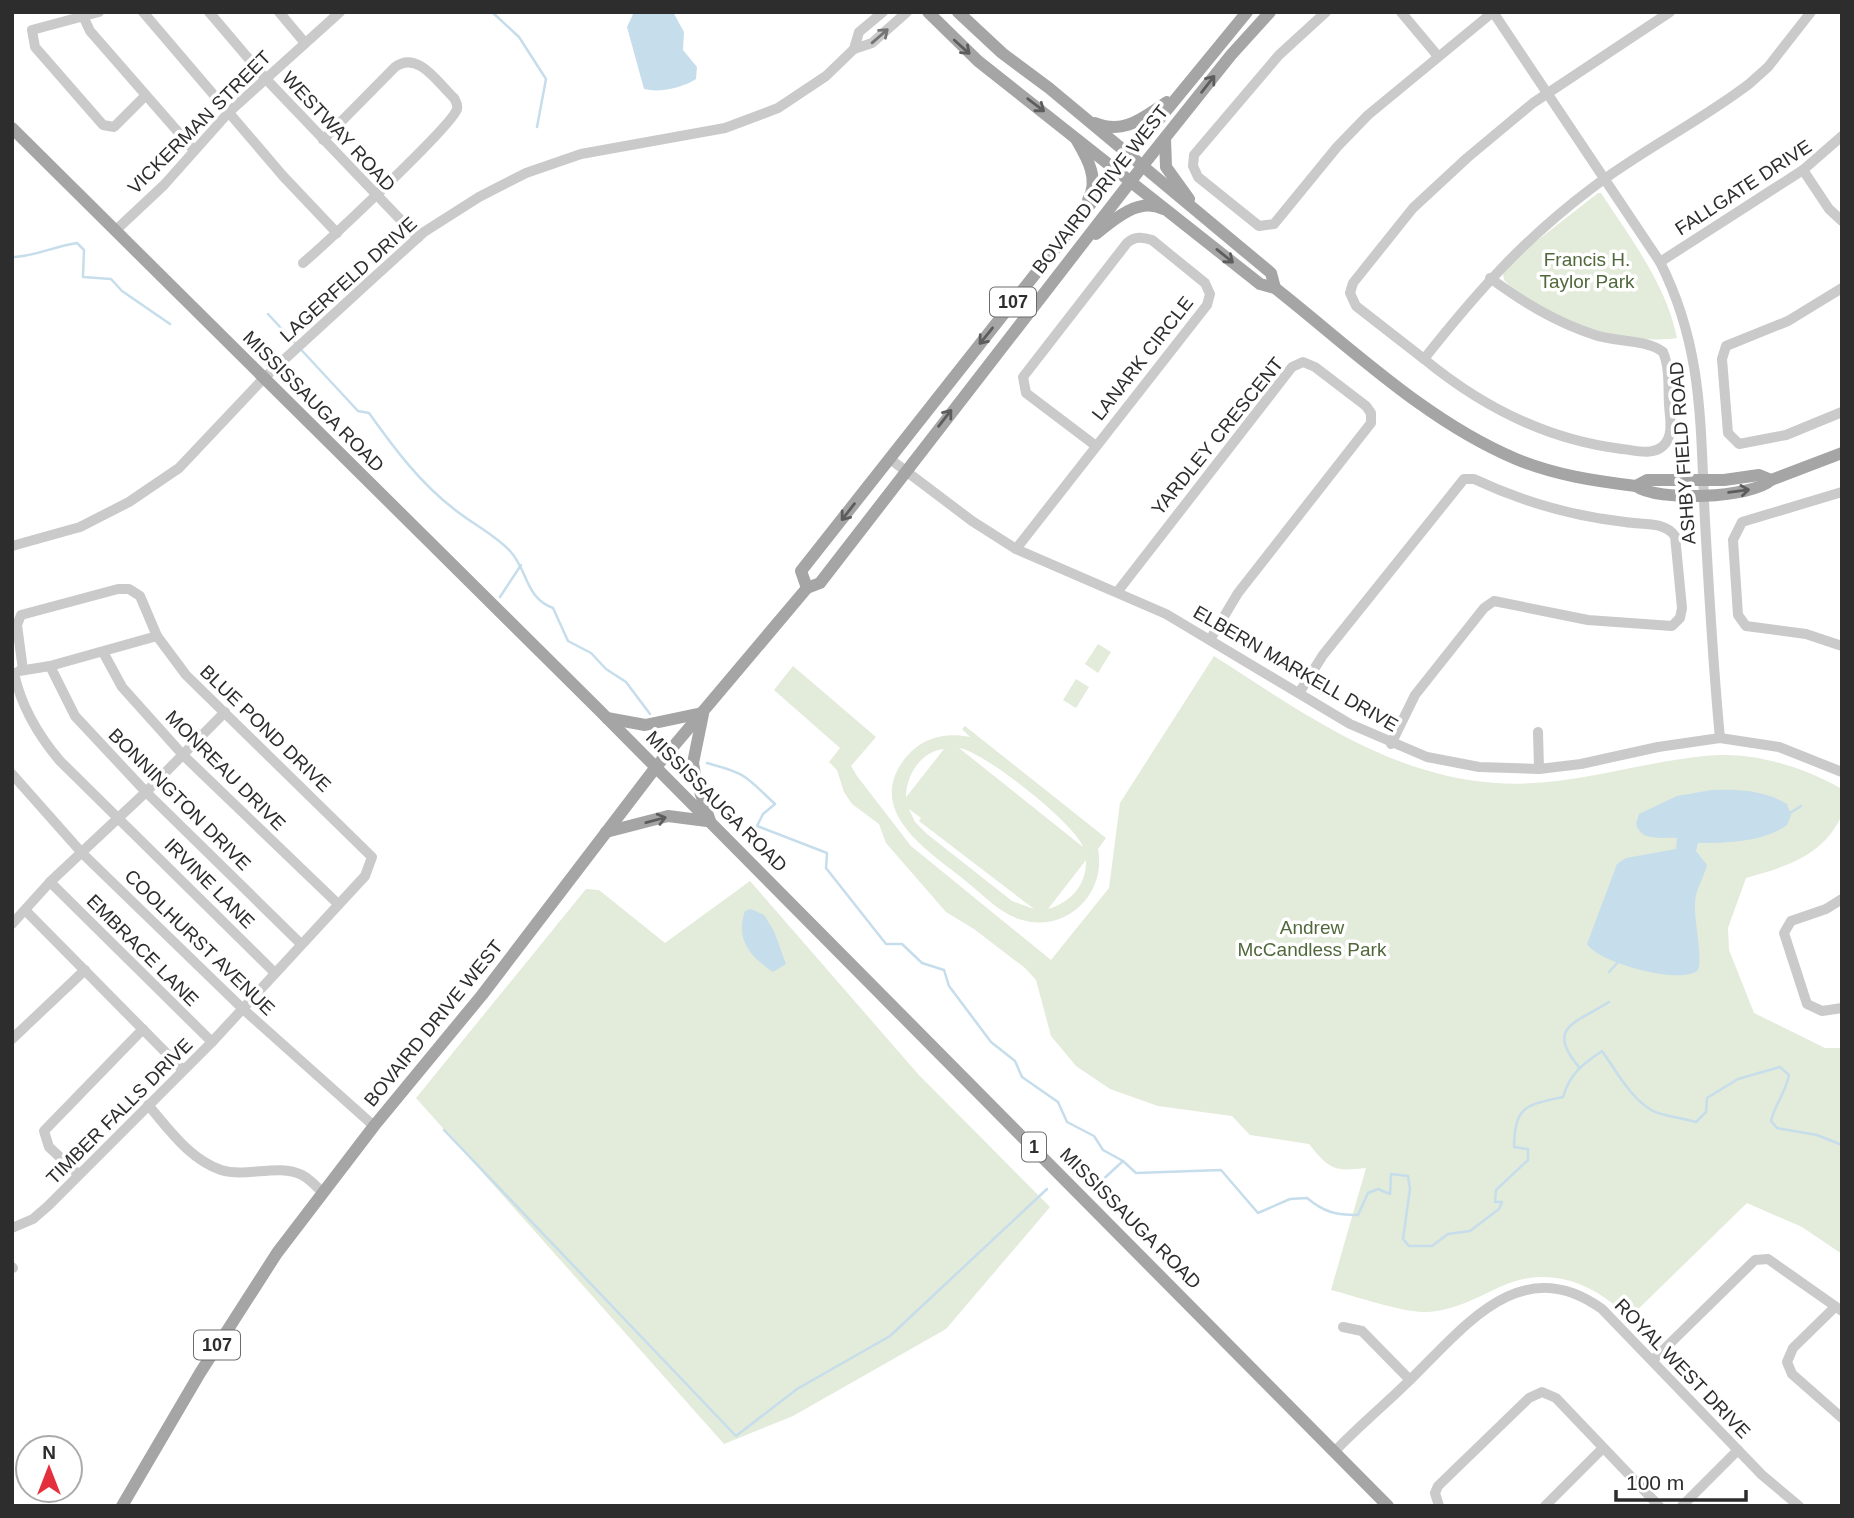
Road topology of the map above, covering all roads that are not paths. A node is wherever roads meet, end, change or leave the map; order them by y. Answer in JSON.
{"nodes":[{"id":1,"x":99,"y":12,"type":"edge"},
{"id":2,"x":143,"y":12,"type":"edge"},
{"id":3,"x":209,"y":12,"type":"edge"},
{"id":4,"x":279,"y":12,"type":"edge"},
{"id":5,"x":341,"y":12,"type":"edge"},
{"id":6,"x":883,"y":12,"type":"edge"},
{"id":7,"x":907,"y":12,"type":"edge"},
{"id":8,"x":928,"y":12,"type":"edge"},
{"id":9,"x":958,"y":12,"type":"edge"},
{"id":10,"x":1247,"y":12,"type":"edge"},
{"id":11,"x":1270,"y":12,"type":"edge"},
{"id":12,"x":1326,"y":12,"type":"edge"},
{"id":13,"x":1401,"y":12,"type":"edge"},
{"id":14,"x":1493,"y":12,"type":"edge"},
{"id":15,"x":1670,"y":12,"type":"edge"},
{"id":16,"x":1811,"y":12,"type":"edge"},
{"id":17,"x":83,"y":16,"type":"junction"},
{"id":18,"x":305,"y":43,"type":"junction"},
{"id":19,"x":854,"y":49,"type":"junction"},
{"id":20,"x":1437,"y":55,"type":"junction"},
{"id":21,"x":265,"y":78,"type":"junction"},
{"id":22,"x":1548,"y":93,"type":"junction"},
{"id":23,"x":145,"y":96,"type":"junction"},
{"id":24,"x":1176,"y":97,"type":"junction"},
{"id":25,"x":229,"y":112,"type":"junction"},
{"id":26,"x":1084,"y":118,"type":"junction"},
{"id":27,"x":12,"y":128,"type":"edge"},
{"id":28,"x":1072,"y":133,"type":"junction"},
{"id":29,"x":1842,"y":136,"type":"edge"},
{"id":30,"x":1166,"y":137,"type":"junction"},
{"id":31,"x":323,"y":140,"type":"junction"},
{"id":32,"x":193,"y":149,"type":"junction"},
{"id":33,"x":1128,"y":156,"type":"junction"},
{"id":34,"x":1142,"y":167,"type":"junction"},
{"id":35,"x":1118,"y":169,"type":"junction"},
{"id":36,"x":1803,"y":170,"type":"junction"},
{"id":37,"x":1605,"y":179,"type":"junction"},
{"id":38,"x":1132,"y":180,"type":"junction"},
{"id":39,"x":375,"y":195,"type":"junction"},
{"id":40,"x":1192,"y":208,"type":"junction"},
{"id":41,"x":1178,"y":218,"type":"junction"},
{"id":42,"x":1842,"y":221,"type":"edge"},
{"id":43,"x":1074,"y":225,"type":"junction"},
{"id":44,"x":116,"y":230,"type":"junction"},
{"id":45,"x":337,"y":233,"type":"junction"},
{"id":46,"x":418,"y":238,"type":"junction"},
{"id":47,"x":1080,"y":247,"type":"junction"},
{"id":48,"x":1660,"y":262,"type":"junction"},
{"id":49,"x":303,"y":264,"type":"dead end"},
{"id":50,"x":1490,"y":278,"type":"junction"},
{"id":51,"x":1275,"y":288,"type":"junction"},
{"id":52,"x":1842,"y":288,"type":"edge"},
{"id":53,"x":1424,"y":359,"type":"junction"},
{"id":54,"x":264,"y":378,"type":"junction"},
{"id":55,"x":1842,"y":412,"type":"edge"},
{"id":56,"x":1096,"y":446,"type":"junction"},
{"id":57,"x":1842,"y":453,"type":"edge"},
{"id":58,"x":890,"y":459,"type":"junction"},
{"id":59,"x":906,"y":471,"type":"junction"},
{"id":60,"x":1771,"y":480,"type":"junction"},
{"id":61,"x":1704,"y":481,"type":"junction"},
{"id":62,"x":1636,"y":486,"type":"junction"},
{"id":63,"x":1842,"y":492,"type":"edge"},
{"id":64,"x":1704,"y":495,"type":"junction"},
{"id":65,"x":12,"y":546,"type":"edge"},
{"id":66,"x":1016,"y":549,"type":"junction"},
{"id":67,"x":807,"y":588,"type":"junction"},
{"id":68,"x":1118,"y":591,"type":"junction"},
{"id":69,"x":157,"y":636,"type":"junction"},
{"id":70,"x":1211,"y":638,"type":"junction"},
{"id":71,"x":1842,"y":646,"type":"edge"},
{"id":72,"x":103,"y":652,"type":"junction"},
{"id":73,"x":50,"y":666,"type":"junction"},
{"id":74,"x":16,"y":672,"type":"edge"},
{"id":75,"x":1299,"y":693,"type":"junction"},
{"id":76,"x":225,"y":712,"type":"junction"},
{"id":77,"x":703,"y":713,"type":"junction"},
{"id":78,"x":607,"y":718,"type":"junction"},
{"id":79,"x":1538,"y":732,"type":"dead end"},
{"id":80,"x":1720,"y":738,"type":"junction"},
{"id":81,"x":1391,"y":744,"type":"junction"},
{"id":82,"x":184,"y":755,"type":"junction"},
{"id":83,"x":656,"y":767,"type":"junction"},
{"id":84,"x":1539,"y":769,"type":"junction"},
{"id":85,"x":1842,"y":772,"type":"edge"},
{"id":86,"x":12,"y":774,"type":"edge"},
{"id":87,"x":146,"y":792,"type":"junction"},
{"id":88,"x":119,"y":818,"type":"junction"},
{"id":89,"x":709,"y":823,"type":"junction"},
{"id":90,"x":606,"y":832,"type":"junction"},
{"id":91,"x":82,"y":853,"type":"junction"},
{"id":92,"x":50,"y":882,"type":"junction"},
{"id":93,"x":1842,"y":899,"type":"edge"},
{"id":94,"x":337,"y":903,"type":"junction"},
{"id":95,"x":26,"y":911,"type":"junction"},
{"id":96,"x":12,"y":924,"type":"edge"},
{"id":97,"x":302,"y":944,"type":"junction"},
{"id":98,"x":85,"y":970,"type":"junction"},
{"id":99,"x":275,"y":973,"type":"junction"},
{"id":100,"x":1842,"y":1008,"type":"edge"},
{"id":101,"x":243,"y":1009,"type":"junction"},
{"id":102,"x":144,"y":1029,"type":"junction"},
{"id":103,"x":12,"y":1040,"type":"edge"},
{"id":104,"x":212,"y":1042,"type":"junction"},
{"id":105,"x":183,"y":1070,"type":"junction"},
{"id":106,"x":148,"y":1105,"type":"junction"},
{"id":107,"x":374,"y":1126,"type":"junction"},
{"id":108,"x":78,"y":1174,"type":"junction"},
{"id":109,"x":323,"y":1193,"type":"junction"},
{"id":110,"x":12,"y":1228,"type":"edge"},
{"id":111,"x":1839,"y":1309,"type":"edge"},
{"id":112,"x":1343,"y":1327,"type":"dead end"},
{"id":113,"x":1653,"y":1360,"type":"junction"},
{"id":114,"x":1410,"y":1380,"type":"junction"},
{"id":115,"x":1842,"y":1418,"type":"edge"},
{"id":116,"x":1603,"y":1448,"type":"junction"},
{"id":117,"x":1738,"y":1450,"type":"junction"},
{"id":118,"x":1335,"y":1451,"type":"junction"},
{"id":119,"x":122,"y":1506,"type":"edge"},
{"id":120,"x":1388,"y":1506,"type":"edge"},
{"id":121,"x":1439,"y":1506,"type":"edge"},
{"id":122,"x":1545,"y":1506,"type":"edge"},
{"id":123,"x":1659,"y":1506,"type":"edge"},
{"id":124,"x":1682,"y":1506,"type":"edge"},
{"id":125,"x":1799,"y":1506,"type":"edge"}],
"edges":[{"from":1,"to":17,"type":"street"},
{"from":2,"to":25,"type":"street"},
{"from":3,"to":21,"type":"street","name":"WESTWAY ROAD"},
{"from":4,"to":18,"type":"street"},
{"from":5,"to":18,"type":"street","name":"VICKERMAN STREET"},
{"from":6,"to":19,"type":"street","name":"LAGERFELD DRIVE"},
{"from":19,"to":7,"type":"street","name":"LAGERFELD DRIVE","one_way":true},
{"from":8,"to":28,"type":"main road","one_way":true},
{"from":9,"to":26,"type":"main road"},
{"from":10,"to":24,"type":"main road","name":"BOVAIRD DRIVE WEST","number":"107"},
{"from":30,"to":11,"type":"main road","name":"BOVAIRD DRIVE WEST","number":"107","one_way":true},
{"from":12,"to":20,"type":"street"},
{"from":13,"to":20,"type":"street"},
{"from":14,"to":20,"type":"street"},
{"from":14,"to":22,"type":"street","name":"ASHBY FIELD ROAD"},
{"from":15,"to":22,"type":"street"},
{"from":16,"to":37,"type":"street"},
{"from":17,"to":23,"type":"street"},
{"from":17,"to":23,"type":"street"},
{"from":18,"to":21,"type":"street","name":"VICKERMAN STREET"},
{"from":19,"to":46,"type":"street","name":"LAGERFELD DRIVE"},
{"from":21,"to":25,"type":"street","name":"VICKERMAN STREET"},
{"from":21,"to":31,"type":"street","name":"WESTWAY ROAD"},
{"from":22,"to":37,"type":"street","name":"ASHBY FIELD ROAD"},
{"from":22,"to":53,"type":"street"},
{"from":23,"to":32,"type":"street"},
{"from":24,"to":26,"type":"main road"},
{"from":24,"to":33,"type":"main road","name":"BOVAIRD DRIVE WEST","number":"107"},
{"from":25,"to":32,"type":"street","name":"VICKERMAN STREET"},
{"from":25,"to":45,"type":"street"},
{"from":26,"to":33,"type":"main road"},
{"from":27,"to":44,"type":"main road","name":"MISSISSAUGA ROAD"},
{"from":28,"to":35,"type":"main road"},
{"from":28,"to":43,"type":"main road"},
{"from":29,"to":36,"type":"street","name":"FALLGATE DRIVE"},
{"from":30,"to":34,"type":"main road","name":"BOVAIRD DRIVE WEST","number":"107"},
{"from":30,"to":40,"type":"main road"},
{"from":31,"to":39,"type":"street","name":"WESTWAY ROAD"},
{"from":31,"to":39,"type":"street"},
{"from":32,"to":44,"type":"street","name":"VICKERMAN STREET"},
{"from":33,"to":34,"type":"main road"},
{"from":33,"to":35,"type":"main road","name":"BOVAIRD DRIVE WEST","number":"107"},
{"from":34,"to":38,"type":"main road","name":"BOVAIRD DRIVE WEST","number":"107"},
{"from":34,"to":40,"type":"main road"},
{"from":35,"to":38,"type":"main road"},
{"from":35,"to":43,"type":"main road","name":"BOVAIRD DRIVE WEST","number":"107"},
{"from":36,"to":42,"type":"street"},
{"from":36,"to":48,"type":"street","name":"FALLGATE DRIVE"},
{"from":37,"to":48,"type":"street","name":"ASHBY FIELD ROAD"},
{"from":37,"to":50,"type":"street"},
{"from":38,"to":41,"type":"main road"},
{"from":38,"to":47,"type":"main road","name":"BOVAIRD DRIVE WEST","number":"107"},
{"from":39,"to":45,"type":"street"},
{"from":39,"to":46,"type":"street","name":"WESTWAY ROAD"},
{"from":40,"to":51,"type":"main road"},
{"from":41,"to":47,"type":"main road"},
{"from":41,"to":51,"type":"main road","one_way":true},
{"from":43,"to":58,"type":"main road","name":"BOVAIRD DRIVE WEST","number":"107","one_way":true},
{"from":44,"to":54,"type":"main road","name":"MISSISSAUGA ROAD"},
{"from":45,"to":49,"type":"street"},
{"from":46,"to":54,"type":"street","name":"LAGERFELD DRIVE"},
{"from":59,"to":47,"type":"main road","name":"BOVAIRD DRIVE WEST","number":"107","one_way":true},
{"from":48,"to":61,"type":"street","name":"ASHBY FIELD ROAD"},
{"from":50,"to":53,"type":"street"},
{"from":50,"to":53,"type":"street"},
{"from":51,"to":62,"type":"main road"},
{"from":52,"to":55,"type":"street"},
{"from":54,"to":65,"type":"street","name":"LAGERFELD DRIVE"},
{"from":54,"to":78,"type":"main road","name":"MISSISSAUGA ROAD","number":"1"},
{"from":56,"to":56,"type":"street","name":"LANARK CIRCLE"},
{"from":56,"to":66,"type":"street","name":"LANARK CIRCLE"},
{"from":57,"to":60,"type":"main road"},
{"from":58,"to":59,"type":"street","name":"ELBERN MARKELL DRIVE"},
{"from":58,"to":67,"type":"main road","name":"BOVAIRD DRIVE WEST","number":"107","one_way":true},
{"from":59,"to":66,"type":"street","name":"ELBERN MARKELL DRIVE"},
{"from":59,"to":67,"type":"main road","name":"BOVAIRD DRIVE WEST","number":"107"},
{"from":60,"to":61,"type":"main road"},
{"from":64,"to":60,"type":"main road","one_way":true},
{"from":61,"to":62,"type":"main road"},
{"from":61,"to":64,"type":"street","name":"ASHBY FIELD ROAD"},
{"from":62,"to":64,"type":"main road"},
{"from":63,"to":71,"type":"street"},
{"from":64,"to":80,"type":"street","name":"ASHBY FIELD ROAD"},
{"from":66,"to":68,"type":"street","name":"ELBERN MARKELL DRIVE"},
{"from":67,"to":77,"type":"main road","name":"BOVAIRD DRIVE WEST","number":"107"},
{"from":68,"to":70,"type":"street","name":"ELBERN MARKELL DRIVE"},
{"from":68,"to":70,"type":"street","name":"YARDLEY CRESCENT"},
{"from":69,"to":72,"type":"street"},
{"from":69,"to":74,"type":"street","name":"BLUE POND DRIVE"},
{"from":69,"to":76,"type":"street","name":"BLUE POND DRIVE"},
{"from":70,"to":75,"type":"street","name":"ELBERN MARKELL DRIVE"},
{"from":72,"to":73,"type":"street"},
{"from":72,"to":82,"type":"street","name":"MONREAU DRIVE"},
{"from":73,"to":74,"type":"street"},
{"from":73,"to":87,"type":"street","name":"BONNINGTON DRIVE"},
{"from":74,"to":88,"type":"street","name":"IRVINE LANE"},
{"from":75,"to":81,"type":"street","name":"ELBERN MARKELL DRIVE"},
{"from":75,"to":81,"type":"street"},
{"from":76,"to":82,"type":"street"},
{"from":76,"to":94,"type":"street","name":"BLUE POND DRIVE"},
{"from":77,"to":78,"type":"main road"},
{"from":77,"to":83,"type":"main road","name":"BOVAIRD DRIVE WEST","number":"107"},
{"from":77,"to":89,"type":"main road"},
{"from":78,"to":83,"type":"main road","name":"MISSISSAUGA ROAD","number":"1"},
{"from":79,"to":84,"type":"street"},
{"from":80,"to":84,"type":"street","name":"ELBERN MARKELL DRIVE"},
{"from":80,"to":85,"type":"street","name":"ELBERN MARKELL DRIVE"},
{"from":81,"to":84,"type":"street","name":"ELBERN MARKELL DRIVE"},
{"from":82,"to":87,"type":"street"},
{"from":82,"to":94,"type":"street","name":"MONREAU DRIVE"},
{"from":83,"to":89,"type":"main road","name":"MISSISSAUGA ROAD","number":"1"},
{"from":83,"to":90,"type":"main road","name":"BOVAIRD DRIVE WEST","number":"107"},
{"from":86,"to":91,"type":"street","name":"COOLHURST AVENUE"},
{"from":87,"to":88,"type":"street"},
{"from":87,"to":97,"type":"street","name":"BONNINGTON DRIVE"},
{"from":88,"to":91,"type":"street"},
{"from":88,"to":99,"type":"street","name":"IRVINE LANE"},
{"from":90,"to":89,"type":"main road","one_way":true},
{"from":89,"to":118,"type":"main road","name":"MISSISSAUGA ROAD","number":"1"},
{"from":90,"to":107,"type":"main road","name":"BOVAIRD DRIVE WEST","number":"107"},
{"from":91,"to":92,"type":"street"},
{"from":91,"to":101,"type":"street","name":"COOLHURST AVENUE"},
{"from":92,"to":95,"type":"street"},
{"from":92,"to":104,"type":"street","name":"EMBRACE LANE"},
{"from":93,"to":100,"type":"street"},
{"from":94,"to":97,"type":"street","name":"BLUE POND DRIVE"},
{"from":95,"to":96,"type":"street"},
{"from":95,"to":98,"type":"street"},
{"from":97,"to":99,"type":"street","name":"BLUE POND DRIVE"},
{"from":98,"to":102,"type":"street"},
{"from":98,"to":103,"type":"street"},
{"from":99,"to":101,"type":"street","name":"BLUE POND DRIVE"},
{"from":101,"to":104,"type":"street","name":"TIMBER FALLS DRIVE"},
{"from":101,"to":107,"type":"street","name":"COOLHURST AVENUE"},
{"from":102,"to":105,"type":"street"},
{"from":102,"to":108,"type":"street"},
{"from":104,"to":105,"type":"street","name":"TIMBER FALLS DRIVE"},
{"from":105,"to":106,"type":"street","name":"TIMBER FALLS DRIVE"},
{"from":106,"to":108,"type":"street","name":"TIMBER FALLS DRIVE"},
{"from":106,"to":109,"type":"street"},
{"from":107,"to":109,"type":"main road","name":"BOVAIRD DRIVE WEST","number":"107"},
{"from":108,"to":110,"type":"street","name":"TIMBER FALLS DRIVE"},
{"from":109,"to":119,"type":"main road","name":"BOVAIRD DRIVE WEST","number":"107"},
{"from":111,"to":113,"type":"street"},
{"from":111,"to":115,"type":"street"},
{"from":112,"to":114,"type":"street"},
{"from":113,"to":114,"type":"street","name":"ROYAL WEST DRIVE"},
{"from":113,"to":117,"type":"street","name":"ROYAL WEST DRIVE"},
{"from":114,"to":118,"type":"street","name":"ROYAL WEST DRIVE"},
{"from":116,"to":121,"type":"street"},
{"from":116,"to":122,"type":"street"},
{"from":116,"to":123,"type":"street"},
{"from":117,"to":124,"type":"street"},
{"from":117,"to":125,"type":"street","name":"ROYAL WEST DRIVE"},
{"from":118,"to":120,"type":"main road","name":"MISSISSAUGA ROAD","number":"1"}]}
